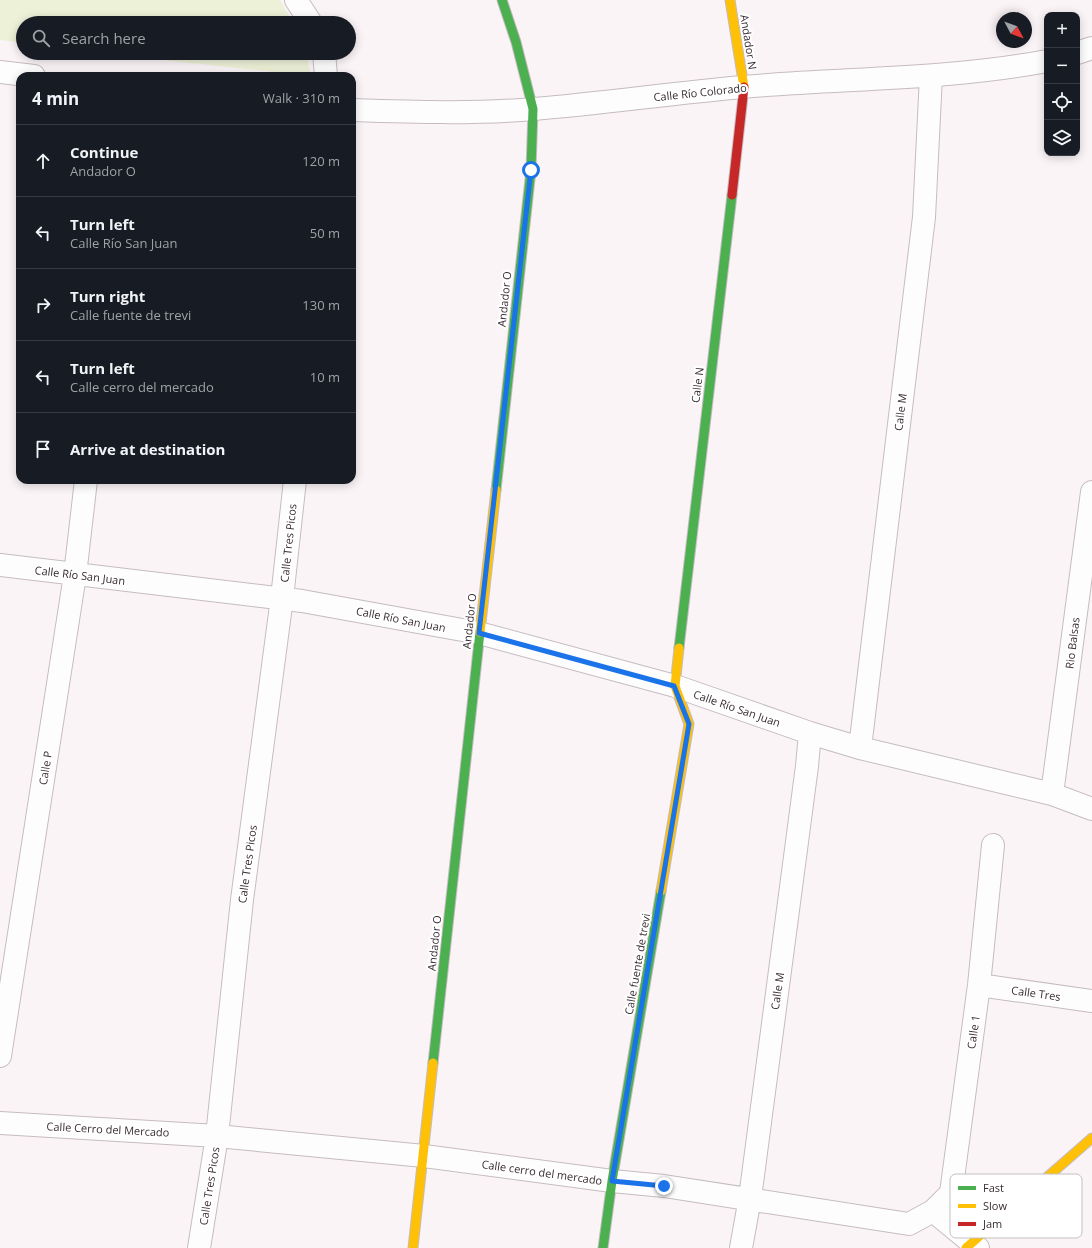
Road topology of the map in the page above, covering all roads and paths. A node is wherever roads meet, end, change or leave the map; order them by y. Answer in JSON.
{"nodes":[{"id":1,"x":296,"y":0,"type":"edge"},
{"id":2,"x":502,"y":0,"type":"edge"},
{"id":3,"x":730,"y":0,"type":"edge"},
{"id":4,"x":306,"y":16,"type":"edge"},
{"id":5,"x":1092,"y":48,"type":"edge"},
{"id":6,"x":1080,"y":52,"type":"edge"},
{"id":7,"x":325,"y":60,"type":"edge"},
{"id":8,"x":1044,"y":62,"type":"edge"},
{"id":9,"x":0,"y":72,"type":"edge"},
{"id":10,"x":326,"y":72,"type":"edge"},
{"id":11,"x":16,"y":74,"type":"edge"},
{"id":12,"x":931,"y":76,"type":"junction"},
{"id":13,"x":744,"y":87,"type":"junction"},
{"id":14,"x":356,"y":110,"type":"edge"},
{"id":15,"x":533,"y":110,"type":"junction"},
{"id":16,"x":86,"y":484,"type":"edge"},
{"id":17,"x":295,"y":484,"type":"edge"},
{"id":18,"x":1092,"y":492,"type":"edge"},
{"id":19,"x":0,"y":566,"type":"edge"},
{"id":20,"x":75,"y":575,"type":"junction"},
{"id":21,"x":282,"y":598,"type":"junction"},
{"id":22,"x":479,"y":633,"type":"junction"},
{"id":23,"x":674,"y":686,"type":"junction"},
{"id":24,"x":810,"y":733,"type":"junction"},
{"id":25,"x":860,"y":748,"type":"junction"},
{"id":26,"x":1052,"y":794,"type":"junction"},
{"id":27,"x":1092,"y":809,"type":"edge"},
{"id":28,"x":993,"y":845,"type":"dead end"},
{"id":29,"x":980,"y":985,"type":"junction"},
{"id":30,"x":1092,"y":1001,"type":"edge"},
{"id":31,"x":0,"y":1056,"type":"edge"},
{"id":32,"x":0,"y":1123,"type":"edge"},
{"id":33,"x":217,"y":1136,"type":"junction"},
{"id":34,"x":1092,"y":1138,"type":"edge"},
{"id":35,"x":424,"y":1156,"type":"junction"},
{"id":36,"x":954,"y":1174,"type":"edge"},
{"id":37,"x":1052,"y":1174,"type":"edge"},
{"id":38,"x":612,"y":1181,"type":"junction"},
{"id":39,"x":950,"y":1194,"type":"edge"},
{"id":40,"x":750,"y":1198,"type":"junction"},
{"id":41,"x":933,"y":1211,"type":"junction"},
{"id":42,"x":950,"y":1226,"type":"edge"},
{"id":43,"x":963,"y":1238,"type":"edge"},
{"id":44,"x":981,"y":1238,"type":"edge"},
{"id":45,"x":972,"y":1246,"type":"edge"},
{"id":46,"x":199,"y":1248,"type":"edge"},
{"id":47,"x":414,"y":1248,"type":"edge"},
{"id":48,"x":604,"y":1248,"type":"edge"},
{"id":49,"x":742,"y":1248,"type":"edge"}],
"edges":[{"from":1,"to":4,"type":"street"},
{"from":2,"to":15,"type":"street","name":"Andador O"},
{"from":3,"to":13,"type":"street","name":"Andador N"},
{"from":5,"to":6,"type":"street"},
{"from":7,"to":10,"type":"street"},
{"from":8,"to":12,"type":"street","name":"Calle Río Colorado"},
{"from":9,"to":11,"type":"street"},
{"from":12,"to":13,"type":"street","name":"Calle Río Colorado"},
{"from":12,"to":25,"type":"street","name":"Calle M"},
{"from":13,"to":15,"type":"street","name":"Calle Río Colorado"},
{"from":13,"to":23,"type":"street","name":"Calle N"},
{"from":14,"to":15,"type":"street","name":"Calle Río Colorado"},
{"from":15,"to":22,"type":"street","name":"Andador O"},
{"from":16,"to":20,"type":"street","name":"Calle P"},
{"from":17,"to":21,"type":"street","name":"Calle Tres Picos"},
{"from":18,"to":26,"type":"street","name":"Rio Balsas"},
{"from":19,"to":20,"type":"street","name":"Calle Río San Juan"},
{"from":20,"to":21,"type":"street","name":"Calle Río San Juan"},
{"from":20,"to":31,"type":"street","name":"Calle P"},
{"from":21,"to":22,"type":"street","name":"Calle Río San Juan"},
{"from":21,"to":33,"type":"street","name":"Calle Tres Picos"},
{"from":22,"to":23,"type":"street","name":"Calle Río San Juan"},
{"from":22,"to":35,"type":"street","name":"Andador O"},
{"from":23,"to":24,"type":"street","name":"Calle Río San Juan"},
{"from":23,"to":38,"type":"street","name":"Calle fuente de trevi"},
{"from":24,"to":25,"type":"street","name":"Calle Río San Juan"},
{"from":24,"to":40,"type":"street","name":"Calle M"},
{"from":25,"to":26,"type":"street","name":"Calle Río San Juan"},
{"from":26,"to":27,"type":"street","name":"Calle Río San Juan"},
{"from":28,"to":29,"type":"street","name":"Calle 1"},
{"from":29,"to":30,"type":"street","name":"Calle Tres"},
{"from":29,"to":36,"type":"street","name":"Calle 1"},
{"from":32,"to":33,"type":"street","name":"Calle Cerro del Mercado"},
{"from":33,"to":35,"type":"street","name":"Calle cerro del mercado"},
{"from":33,"to":46,"type":"street","name":"Calle Tres Picos"},
{"from":34,"to":37,"type":"street"},
{"from":35,"to":38,"type":"street","name":"Calle cerro del mercado"},
{"from":35,"to":47,"type":"street","name":"Andador O"},
{"from":38,"to":40,"type":"street","name":"Calle cerro del mercado"},
{"from":38,"to":48,"type":"street","name":"Calle fuente de trevi"},
{"from":39,"to":41,"type":"street","name":"Calle 1"},
{"from":40,"to":41,"type":"street","name":"Calle cerro del mercado"},
{"from":40,"to":49,"type":"street","name":"Calle M"},
{"from":41,"to":42,"type":"street"},
{"from":43,"to":45,"type":"street"},
{"from":44,"to":45,"type":"street"}]}
